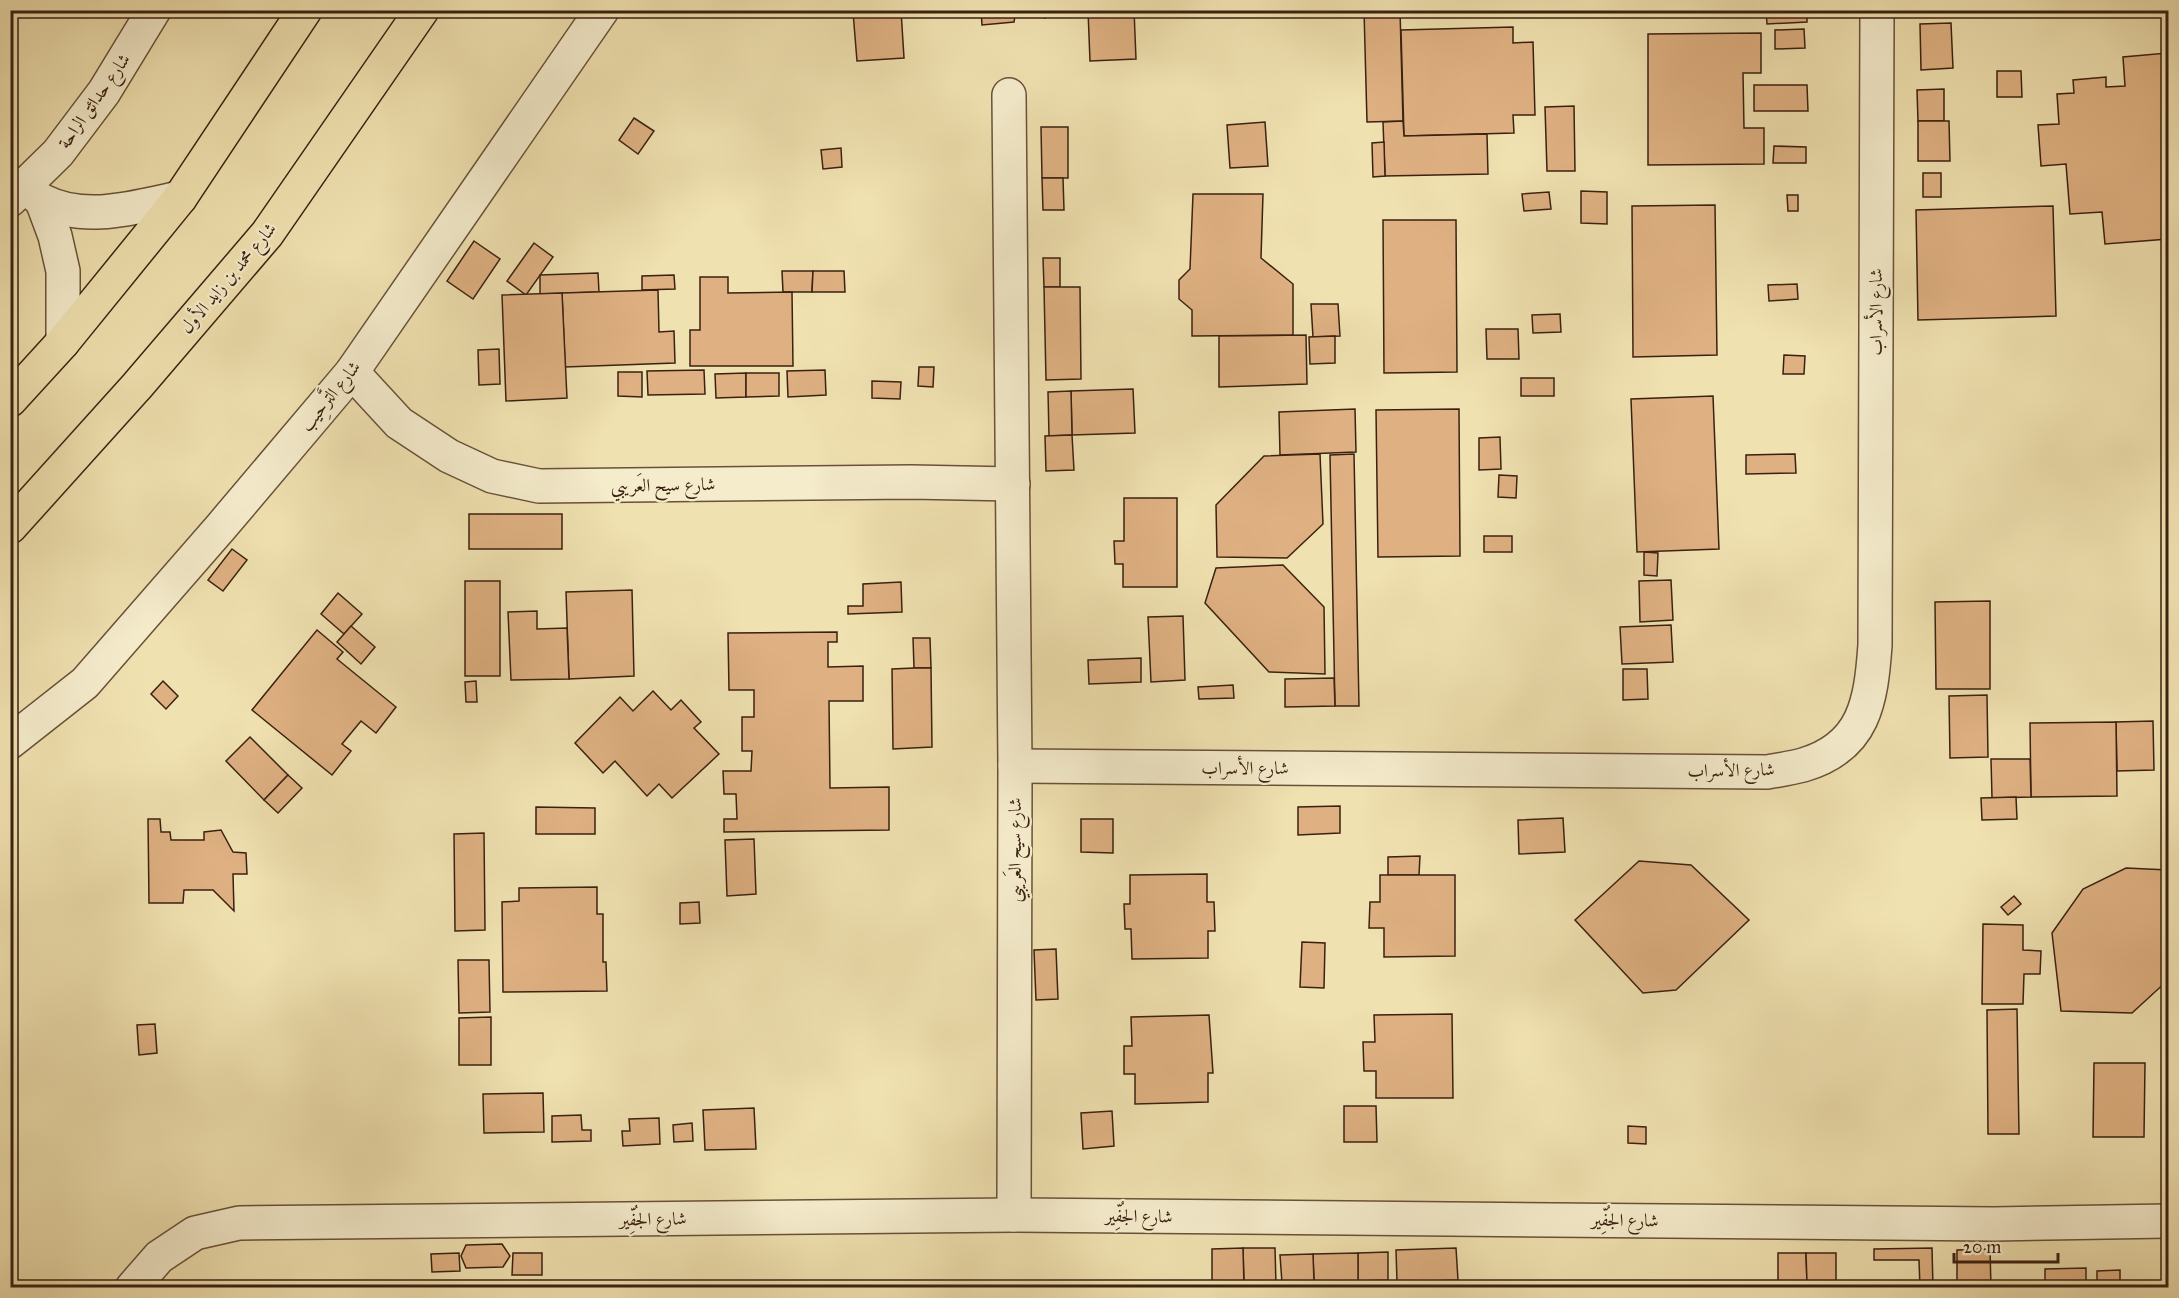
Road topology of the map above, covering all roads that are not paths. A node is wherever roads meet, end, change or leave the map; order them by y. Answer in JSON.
{"nodes":[{"id":1,"x":154,"y":10,"type":"edge"},
{"id":2,"x":305,"y":10,"type":"edge"},
{"id":3,"x":422,"y":10,"type":"edge"},
{"id":4,"x":602,"y":10,"type":"edge"},
{"id":5,"x":1877,"y":10,"type":"edge"},
{"id":6,"x":1009,"y":95,"type":"dead end"},
{"id":7,"x":26,"y":196,"type":"edge"},
{"id":8,"x":180,"y":198,"type":"junction"},
{"id":9,"x":63,"y":342,"type":"junction"},
{"id":10,"x":352,"y":372,"type":"junction"},
{"id":11,"x":10,"y":400,"type":"edge"},
{"id":12,"x":1013,"y":484,"type":"junction"},
{"id":13,"x":10,"y":527,"type":"edge"},
{"id":14,"x":10,"y":742,"type":"edge"},
{"id":15,"x":1015,"y":766,"type":"junction"},
{"id":16,"x":1014,"y":1215,"type":"junction"},
{"id":17,"x":2169,"y":1221,"type":"edge"},
{"id":18,"x":132,"y":1287,"type":"edge"}],
"edges":[{"from":1,"to":7,"type":"street","name":"شارع حدائق الراحة"},
{"from":2,"to":8,"type":"main road"},
{"from":3,"to":13,"type":"main road","name":"شارع محمد بن زايد الأول"},
{"from":4,"to":10,"type":"street","name":"شارع التَّرحِيب"},
{"from":5,"to":15,"type":"street","name":"شارع الأسراب"},
{"from":6,"to":12,"type":"street","name":"شارع سيح العَريبي"},
{"from":7,"to":8,"type":"street"},
{"from":7,"to":9,"type":"street"},
{"from":8,"to":9,"type":"main road"},
{"from":9,"to":11,"type":"main road"},
{"from":10,"to":12,"type":"street","name":"شارع سيح العَريبي"},
{"from":10,"to":14,"type":"street","name":"شارع التَّرحِيب"},
{"from":12,"to":15,"type":"street","name":"شارع سيح العَريبي"},
{"from":15,"to":16,"type":"street","name":"شارع سيح العَريبي"},
{"from":16,"to":17,"type":"street","name":"شارع الجُفِّير"},
{"from":16,"to":18,"type":"street","name":"شارع الجُفِّير"}]}
